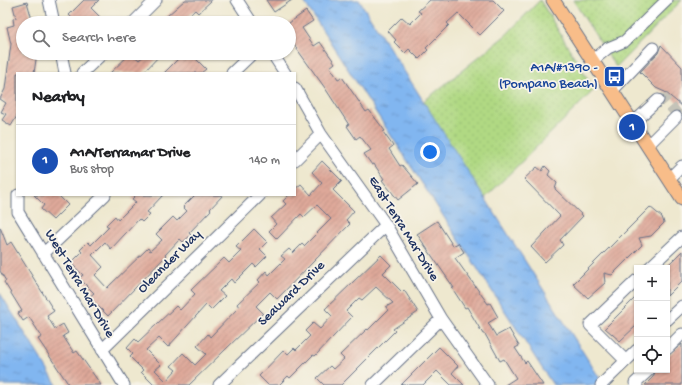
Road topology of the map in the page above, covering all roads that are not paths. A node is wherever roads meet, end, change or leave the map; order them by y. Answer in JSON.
{"nodes":[{"id":1,"x":49,"y":0,"type":"edge"},
{"id":2,"x":156,"y":0,"type":"edge"},
{"id":3,"x":236,"y":0,"type":"edge"},
{"id":4,"x":553,"y":0,"type":"edge"},
{"id":5,"x":667,"y":0,"type":"edge"},
{"id":6,"x":52,"y":16,"type":"edge"},
{"id":7,"x":140,"y":16,"type":"edge"},
{"id":8,"x":247,"y":16,"type":"edge"},
{"id":9,"x":653,"y":48,"type":"dead end"},
{"id":10,"x":62,"y":60,"type":"edge"},
{"id":11,"x":96,"y":60,"type":"edge"},
{"id":12,"x":246,"y":60,"type":"edge"},
{"id":13,"x":277,"y":60,"type":"edge"},
{"id":14,"x":592,"y":61,"type":"junction"},
{"id":15,"x":65,"y":72,"type":"edge"},
{"id":16,"x":83,"y":72,"type":"edge"},
{"id":17,"x":233,"y":72,"type":"edge"},
{"id":18,"x":284,"y":72,"type":"edge"},
{"id":19,"x":296,"y":90,"type":"edge"},
{"id":20,"x":612,"y":91,"type":"junction"},
{"id":21,"x":658,"y":100,"type":"dead end"},
{"id":22,"x":676,"y":118,"type":"dead end"},
{"id":23,"x":633,"y":123,"type":"junction"},
{"id":24,"x":321,"y":134,"type":"junction"},
{"id":25,"x":647,"y":146,"type":"junction"},
{"id":26,"x":296,"y":159,"type":"edge"},
{"id":27,"x":682,"y":166,"type":"edge"},
{"id":28,"x":669,"y":179,"type":"junction"},
{"id":29,"x":18,"y":196,"type":"edge"},
{"id":30,"x":104,"y":196,"type":"edge"},
{"id":31,"x":259,"y":196,"type":"edge"},
{"id":32,"x":682,"y":199,"type":"edge"},
{"id":33,"x":386,"y":225,"type":"junction"},
{"id":34,"x":682,"y":237,"type":"edge"},
{"id":35,"x":43,"y":254,"type":"junction"},
{"id":36,"x":652,"y":265,"type":"edge"},
{"id":37,"x":634,"y":283,"type":"edge"},
{"id":38,"x":682,"y":306,"type":"edge"},
{"id":39,"x":670,"y":317,"type":"edge"},
{"id":40,"x":441,"y":319,"type":"junction"},
{"id":41,"x":682,"y":334,"type":"edge"},
{"id":42,"x":670,"y":346,"type":"edge"},
{"id":43,"x":102,"y":350,"type":"junction"},
{"id":44,"x":634,"y":353,"type":"edge"},
{"id":45,"x":626,"y":361,"type":"junction"},
{"id":46,"x":646,"y":373,"type":"edge"},
{"id":47,"x":604,"y":382,"type":"edge"},
{"id":48,"x":124,"y":385,"type":"edge"},
{"id":49,"x":220,"y":385,"type":"edge"},
{"id":50,"x":373,"y":385,"type":"edge"},
{"id":51,"x":488,"y":385,"type":"edge"},
{"id":52,"x":637,"y":385,"type":"edge"}],
"edges":[{"from":1,"to":6,"type":"street"},
{"from":2,"to":7,"type":"street"},
{"from":3,"to":8,"type":"street"},
{"from":4,"to":14,"type":"main road"},
{"from":5,"to":14,"type":"street"},
{"from":9,"to":20,"type":"street"},
{"from":10,"to":15,"type":"street"},
{"from":11,"to":16,"type":"street"},
{"from":12,"to":17,"type":"street"},
{"from":13,"to":18,"type":"street"},
{"from":14,"to":20,"type":"main road"},
{"from":19,"to":24,"type":"street","name":"East Terra Mar Drive"},
{"from":20,"to":23,"type":"main road"},
{"from":21,"to":23,"type":"street"},
{"from":22,"to":25,"type":"street"},
{"from":23,"to":25,"type":"main road"},
{"from":24,"to":26,"type":"street"},
{"from":24,"to":33,"type":"street","name":"East Terra Mar Drive"},
{"from":25,"to":28,"type":"main road"},
{"from":27,"to":28,"type":"street"},
{"from":28,"to":32,"type":"main road"},
{"from":29,"to":35,"type":"street","name":"West Terra Mar Drive"},
{"from":30,"to":35,"type":"street"},
{"from":31,"to":43,"type":"street","name":"Oleander Way"},
{"from":33,"to":40,"type":"street","name":"East Terra Mar Drive"},
{"from":33,"to":49,"type":"street","name":"Seaward Drive"},
{"from":34,"to":36,"type":"street"},
{"from":35,"to":43,"type":"street","name":"West Terra Mar Drive"},
{"from":37,"to":45,"type":"street"},
{"from":38,"to":39,"type":"street"},
{"from":40,"to":50,"type":"street"},
{"from":40,"to":51,"type":"street","name":"East Terra Mar Drive"},
{"from":41,"to":42,"type":"street"},
{"from":43,"to":48,"type":"street","name":"West Terra Mar Drive"},
{"from":44,"to":45,"type":"street"},
{"from":45,"to":47,"type":"street"},
{"from":46,"to":52,"type":"street"}]}
